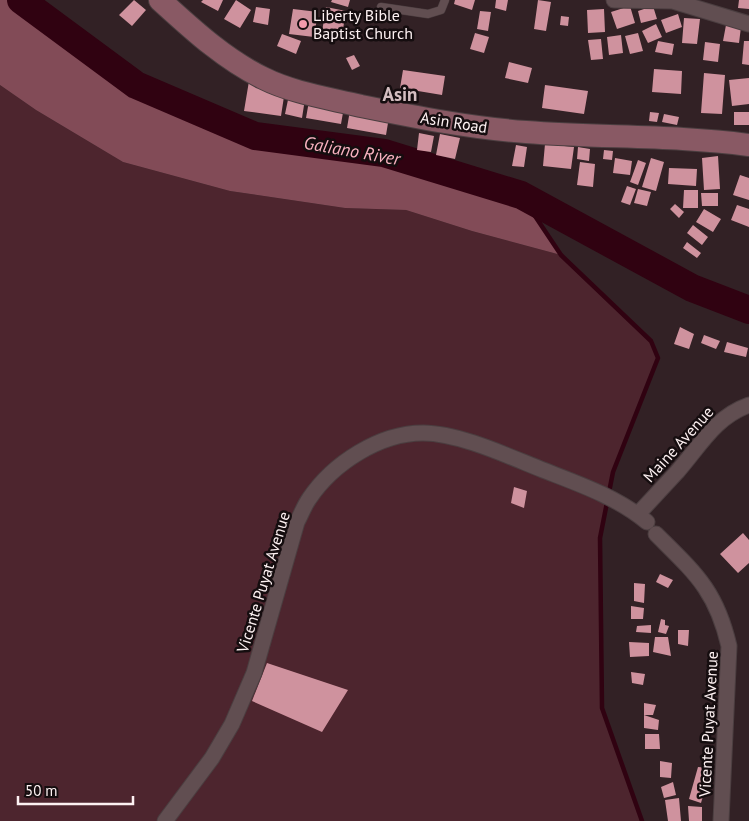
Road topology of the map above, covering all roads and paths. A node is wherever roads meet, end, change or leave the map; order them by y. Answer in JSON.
{"nodes":[{"id":1,"x":160,"y":0,"type":"edge"},
{"id":2,"x":445,"y":0,"type":"edge"},
{"id":3,"x":614,"y":0,"type":"edge"},
{"id":4,"x":381,"y":7,"type":"dead end"},
{"id":5,"x":749,"y":24,"type":"edge"},
{"id":6,"x":749,"y":145,"type":"edge"},
{"id":7,"x":749,"y":405,"type":"edge"},
{"id":8,"x":647,"y":523,"type":"junction"},
{"id":9,"x":165,"y":821,"type":"edge"},
{"id":10,"x":721,"y":821,"type":"edge"}],
"edges":[{"from":1,"to":6,"type":"main road","name":"Asin Road"},
{"from":2,"to":4,"type":"lane"},
{"from":3,"to":5,"type":"street"},
{"from":7,"to":8,"type":"street","name":"Maine Avenue"},
{"from":8,"to":9,"type":"street","name":"Vicente Puyat Avenue"},
{"from":8,"to":10,"type":"street","name":"Vicente Puyat Avenue"}]}
